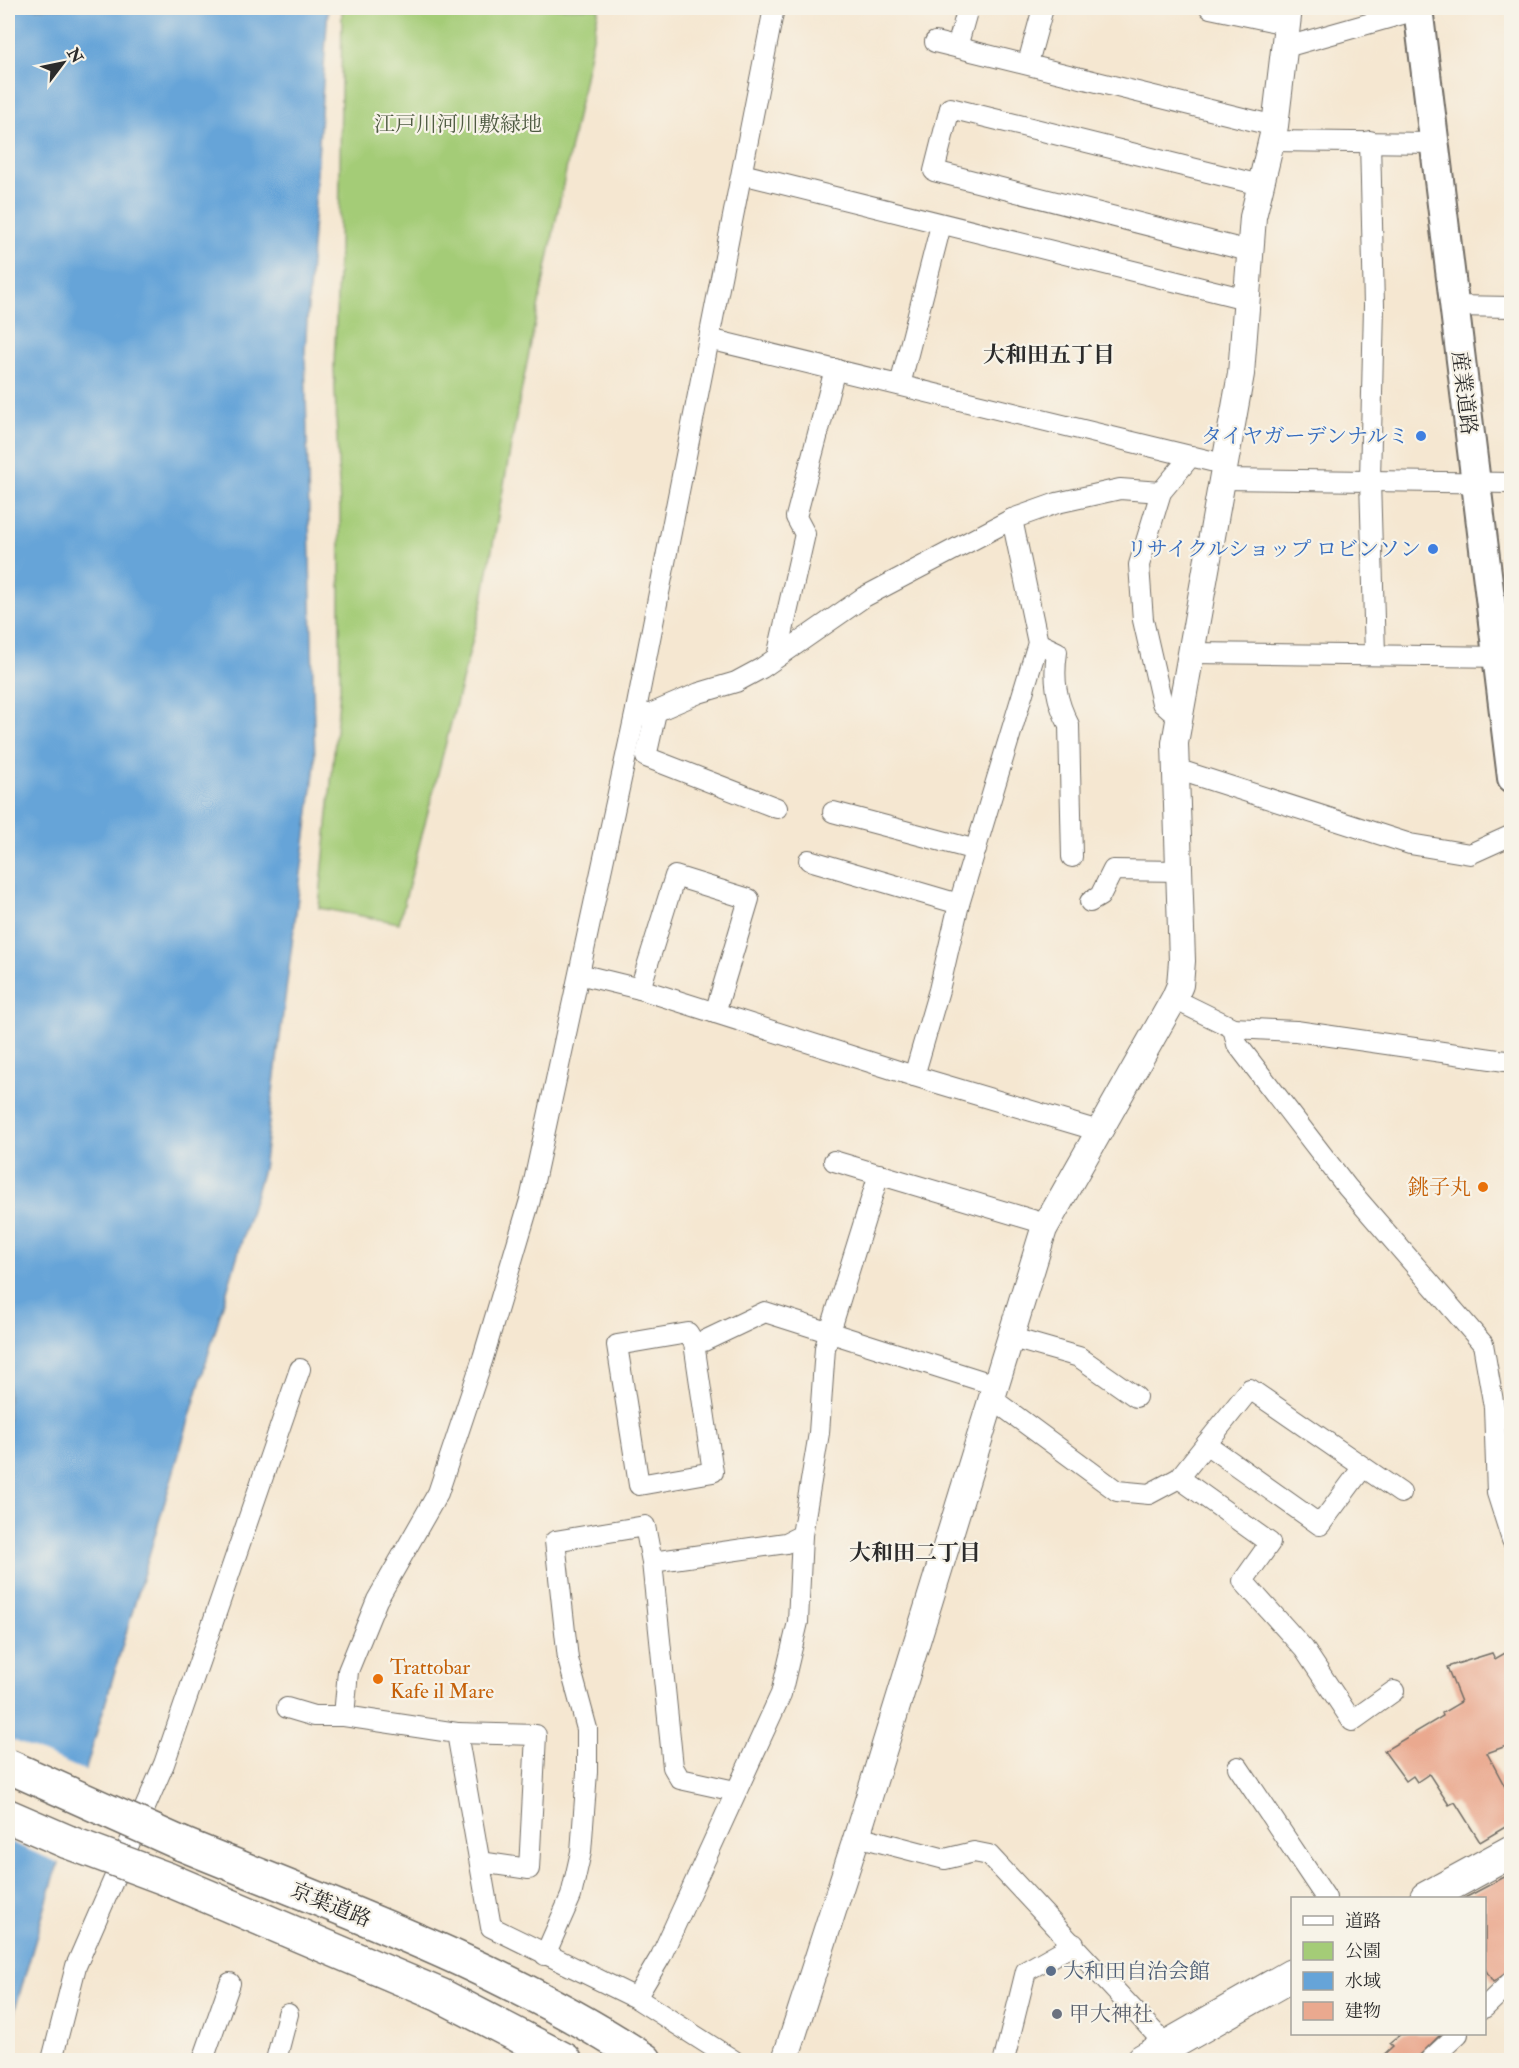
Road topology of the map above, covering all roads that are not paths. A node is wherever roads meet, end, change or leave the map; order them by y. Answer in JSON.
{"nodes":[{"id":1,"x":774,"y":8,"type":"edge"},
{"id":2,"x":968,"y":8,"type":"edge"},
{"id":3,"x":1043,"y":8,"type":"edge"},
{"id":4,"x":1210,"y":8,"type":"edge"},
{"id":5,"x":1420,"y":8,"type":"edge"},
{"id":6,"x":1287,"y":26,"type":"edge"},
{"id":7,"x":935,"y":42,"type":"dead end"},
{"id":8,"x":957,"y":47,"type":"junction"},
{"id":9,"x":1028,"y":63,"type":"junction"},
{"id":10,"x":1272,"y":134,"type":"junction"},
{"id":11,"x":1370,"y":141,"type":"junction"},
{"id":12,"x":1434,"y":143,"type":"junction"},
{"id":13,"x":742,"y":174,"type":"junction"},
{"id":14,"x":1260,"y":185,"type":"junction"},
{"id":15,"x":941,"y":225,"type":"junction"},
{"id":16,"x":1249,"y":251,"type":"junction"},
{"id":17,"x":1246,"y":299,"type":"junction"},
{"id":18,"x":1453,"y":306,"type":"junction"},
{"id":19,"x":1512,"y":307,"type":"edge"},
{"id":20,"x":709,"y":339,"type":"junction"},
{"id":21,"x":835,"y":369,"type":"junction"},
{"id":22,"x":900,"y":385,"type":"junction"},
{"id":23,"x":1191,"y":456,"type":"junction"},
{"id":24,"x":1222,"y":471,"type":"junction"},
{"id":25,"x":1370,"y":480,"type":"junction"},
{"id":26,"x":1475,"y":483,"type":"junction"},
{"id":27,"x":1512,"y":483,"type":"edge"},
{"id":28,"x":1161,"y":492,"type":"junction"},
{"id":29,"x":1012,"y":519,"type":"junction"},
{"id":30,"x":1038,"y":643,"type":"junction"},
{"id":31,"x":1190,"y":653,"type":"junction"},
{"id":32,"x":1375,"y":655,"type":"junction"},
{"id":33,"x":777,"y":657,"type":"junction"},
{"id":34,"x":1504,"y":657,"type":"edge"},
{"id":35,"x":636,"y":710,"type":"junction"},
{"id":36,"x":656,"y":712,"type":"junction"},
{"id":37,"x":1179,"y":718,"type":"junction"},
{"id":38,"x":1176,"y":769,"type":"junction"},
{"id":39,"x":1512,"y":778,"type":"edge"},
{"id":40,"x":777,"y":808,"type":"dead end"},
{"id":41,"x":833,"y":812,"type":"dead end"},
{"id":42,"x":1512,"y":835,"type":"edge"},
{"id":43,"x":976,"y":850,"type":"junction"},
{"id":44,"x":1072,"y":857,"type":"dead end"},
{"id":45,"x":809,"y":860,"type":"dead end"},
{"id":46,"x":1180,"y":871,"type":"junction"},
{"id":47,"x":1090,"y":902,"type":"dead end"},
{"id":48,"x":958,"y":904,"type":"junction"},
{"id":49,"x":586,"y":976,"type":"dead end"},
{"id":50,"x":640,"y":989,"type":"junction"},
{"id":51,"x":1174,"y":999,"type":"junction"},
{"id":52,"x":715,"y":1013,"type":"junction"},
{"id":53,"x":1233,"y":1028,"type":"junction"},
{"id":54,"x":1512,"y":1062,"type":"edge"},
{"id":55,"x":914,"y":1076,"type":"junction"},
{"id":56,"x":1099,"y":1131,"type":"junction"},
{"id":57,"x":834,"y":1161,"type":"dead end"},
{"id":58,"x":879,"y":1174,"type":"junction"},
{"id":59,"x":1046,"y":1224,"type":"junction"},
{"id":60,"x":832,"y":1332,"type":"junction"},
{"id":61,"x":1009,"y":1337,"type":"junction"},
{"id":62,"x":694,"y":1343,"type":"junction"},
{"id":63,"x":300,"y":1369,"type":"dead end"},
{"id":64,"x":993,"y":1391,"type":"junction"},
{"id":65,"x":1136,"y":1397,"type":"dead end"},
{"id":66,"x":1206,"y":1444,"type":"junction"},
{"id":67,"x":1363,"y":1467,"type":"junction"},
{"id":68,"x":1179,"y":1478,"type":"junction"},
{"id":69,"x":1401,"y":1493,"type":"dead end"},
{"id":70,"x":802,"y":1535,"type":"junction"},
{"id":71,"x":1512,"y":1540,"type":"edge"},
{"id":72,"x":652,"y":1562,"type":"junction"},
{"id":73,"x":1394,"y":1691,"type":"dead end"},
{"id":74,"x":287,"y":1708,"type":"dead end"},
{"id":75,"x":344,"y":1716,"type":"junction"},
{"id":76,"x":457,"y":1733,"type":"junction"},
{"id":77,"x":8,"y":1766,"type":"edge"},
{"id":78,"x":1238,"y":1767,"type":"dead end"},
{"id":79,"x":735,"y":1791,"type":"junction"},
{"id":80,"x":8,"y":1816,"type":"edge"},
{"id":81,"x":857,"y":1836,"type":"junction"},
{"id":82,"x":1512,"y":1851,"type":"edge"},
{"id":83,"x":480,"y":1862,"type":"junction"},
{"id":84,"x":1325,"y":1897,"type":"edge"},
{"id":85,"x":1430,"y":1897,"type":"edge"},
{"id":86,"x":1074,"y":1944,"type":"junction"},
{"id":87,"x":545,"y":1955,"type":"junction"},
{"id":88,"x":1291,"y":1976,"type":"edge"},
{"id":89,"x":1512,"y":1981,"type":"edge"},
{"id":90,"x":230,"y":1983,"type":"dead end"},
{"id":91,"x":636,"y":1998,"type":"junction"},
{"id":92,"x":1486,"y":2007,"type":"edge"},
{"id":93,"x":288,"y":2014,"type":"dead end"},
{"id":94,"x":1457,"y":2035,"type":"edge"},
{"id":95,"x":1156,"y":2054,"type":"edge"},
{"id":96,"x":52,"y":2061,"type":"edge"},
{"id":97,"x":203,"y":2061,"type":"edge"},
{"id":98,"x":276,"y":2061,"type":"edge"},
{"id":99,"x":565,"y":2061,"type":"edge"},
{"id":100,"x":645,"y":2061,"type":"edge"},
{"id":101,"x":733,"y":2061,"type":"edge"},
{"id":102,"x":785,"y":2061,"type":"edge"},
{"id":103,"x":1004,"y":2061,"type":"edge"},
{"id":104,"x":1430,"y":2061,"type":"edge"}],
"edges":[{"from":1,"to":13,"type":"street"},
{"from":2,"to":8,"type":"street"},
{"from":3,"to":9,"type":"street"},
{"from":4,"to":6,"type":"street"},
{"from":5,"to":6,"type":"street"},
{"from":5,"to":12,"type":"main road","name":"産業道路"},
{"from":6,"to":10,"type":"street"},
{"from":7,"to":8,"type":"street"},
{"from":8,"to":9,"type":"street"},
{"from":9,"to":10,"type":"street"},
{"from":10,"to":11,"type":"street"},
{"from":10,"to":14,"type":"street"},
{"from":11,"to":12,"type":"street"},
{"from":11,"to":25,"type":"street"},
{"from":12,"to":18,"type":"main road","name":"産業道路"},
{"from":13,"to":15,"type":"street"},
{"from":13,"to":20,"type":"street"},
{"from":14,"to":16,"type":"street"},
{"from":14,"to":16,"type":"street"},
{"from":15,"to":17,"type":"street"},
{"from":15,"to":22,"type":"street"},
{"from":16,"to":17,"type":"street"},
{"from":17,"to":24,"type":"street"},
{"from":18,"to":19,"type":"street"},
{"from":18,"to":26,"type":"main road","name":"産業道路"},
{"from":20,"to":21,"type":"street"},
{"from":20,"to":35,"type":"street"},
{"from":21,"to":22,"type":"street"},
{"from":21,"to":33,"type":"street"},
{"from":22,"to":23,"type":"street"},
{"from":23,"to":24,"type":"street"},
{"from":23,"to":28,"type":"street"},
{"from":24,"to":25,"type":"street"},
{"from":24,"to":31,"type":"street"},
{"from":25,"to":26,"type":"street"},
{"from":25,"to":32,"type":"street"},
{"from":26,"to":27,"type":"street"},
{"from":26,"to":34,"type":"main road","name":"産業道路"},
{"from":28,"to":29,"type":"street"},
{"from":28,"to":37,"type":"street"},
{"from":29,"to":30,"type":"street"},
{"from":29,"to":33,"type":"street"},
{"from":30,"to":43,"type":"street"},
{"from":30,"to":44,"type":"street"},
{"from":31,"to":32,"type":"street"},
{"from":31,"to":37,"type":"street"},
{"from":32,"to":34,"type":"street"},
{"from":33,"to":36,"type":"street"},
{"from":34,"to":39,"type":"main road","name":"産業道路"},
{"from":35,"to":36,"type":"street"},
{"from":35,"to":75,"type":"street"},
{"from":36,"to":40,"type":"street"},
{"from":37,"to":38,"type":"street"},
{"from":38,"to":42,"type":"street"},
{"from":38,"to":46,"type":"street"},
{"from":41,"to":43,"type":"street"},
{"from":43,"to":48,"type":"street"},
{"from":45,"to":48,"type":"street"},
{"from":46,"to":47,"type":"street"},
{"from":46,"to":51,"type":"street"},
{"from":48,"to":55,"type":"street"},
{"from":49,"to":50,"type":"street"},
{"from":50,"to":52,"type":"street"},
{"from":50,"to":52,"type":"street"},
{"from":51,"to":53,"type":"street"},
{"from":51,"to":56,"type":"street"},
{"from":52,"to":55,"type":"street"},
{"from":53,"to":54,"type":"street"},
{"from":53,"to":71,"type":"street"},
{"from":55,"to":56,"type":"street"},
{"from":56,"to":59,"type":"street"},
{"from":57,"to":58,"type":"street"},
{"from":58,"to":59,"type":"street"},
{"from":58,"to":60,"type":"street"},
{"from":59,"to":61,"type":"street"},
{"from":60,"to":62,"type":"street"},
{"from":60,"to":64,"type":"street"},
{"from":60,"to":70,"type":"street"},
{"from":61,"to":64,"type":"street"},
{"from":61,"to":65,"type":"street"},
{"from":62,"to":62,"type":"street"},
{"from":63,"to":96,"type":"street"},
{"from":64,"to":68,"type":"street"},
{"from":64,"to":81,"type":"street"},
{"from":66,"to":67,"type":"street"},
{"from":66,"to":67,"type":"street"},
{"from":66,"to":68,"type":"street"},
{"from":67,"to":69,"type":"street"},
{"from":68,"to":73,"type":"street"},
{"from":70,"to":72,"type":"street"},
{"from":70,"to":79,"type":"street"},
{"from":72,"to":79,"type":"street"},
{"from":72,"to":87,"type":"street"},
{"from":74,"to":75,"type":"street"},
{"from":75,"to":76,"type":"street"},
{"from":76,"to":83,"type":"street"},
{"from":76,"to":83,"type":"street"},
{"from":77,"to":100,"type":"highway","name":"京葉道路","bridge":true},
{"from":78,"to":84,"type":"street"},
{"from":79,"to":91,"type":"street"},
{"from":80,"to":99,"type":"highway","name":"京葉道路","bridge":true},
{"from":81,"to":86,"type":"street"},
{"from":81,"to":102,"type":"street"},
{"from":82,"to":85,"type":"main road"},
{"from":83,"to":87,"type":"street"},
{"from":86,"to":95,"type":"street"},
{"from":86,"to":103,"type":"street"},
{"from":87,"to":91,"type":"street"},
{"from":88,"to":95,"type":"main road"},
{"from":89,"to":92,"type":"street"},
{"from":90,"to":97,"type":"street"},
{"from":91,"to":101,"type":"street"},
{"from":93,"to":98,"type":"street"},
{"from":94,"to":104,"type":"street"}]}
